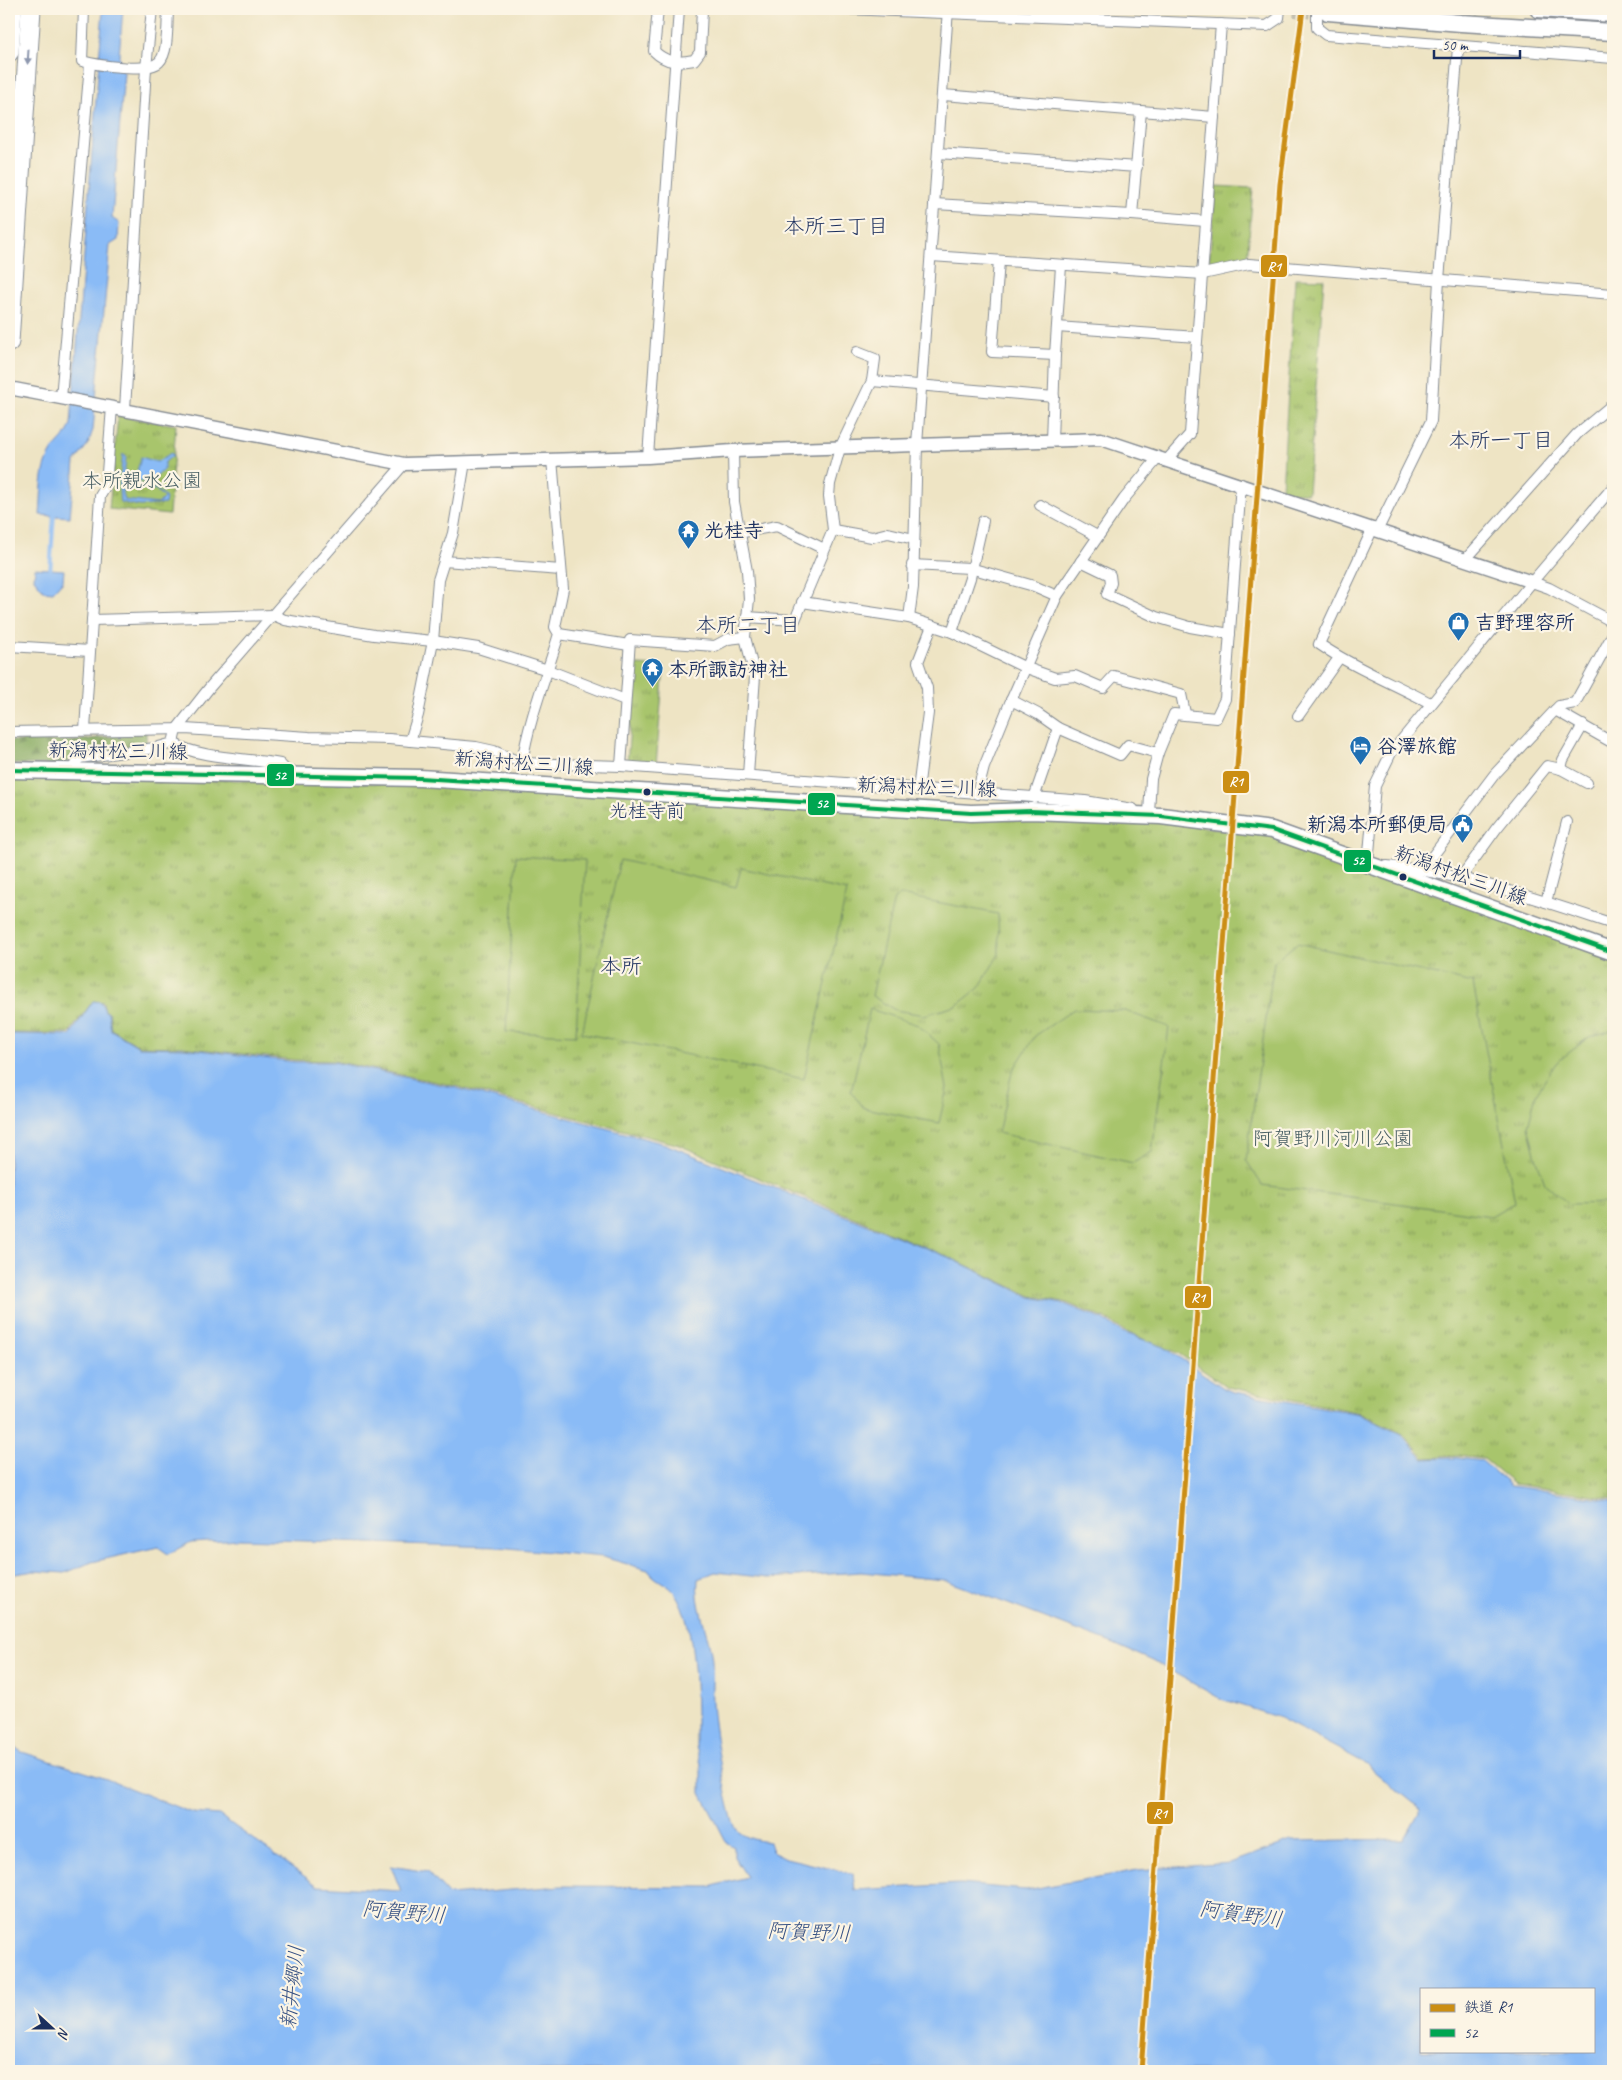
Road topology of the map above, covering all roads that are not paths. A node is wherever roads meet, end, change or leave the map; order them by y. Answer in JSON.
{"nodes":[{"id":1,"x":12,"y":9,"type":"edge"},
{"id":2,"x":31,"y":9,"type":"edge"},
{"id":3,"x":84,"y":9,"type":"edge"},
{"id":4,"x":152,"y":9,"type":"edge"},
{"id":5,"x":168,"y":9,"type":"edge"},
{"id":6,"x":658,"y":9,"type":"edge"},
{"id":7,"x":679,"y":9,"type":"edge"},
{"id":8,"x":702,"y":9,"type":"edge"},
{"id":9,"x":845,"y":9,"type":"edge"},
{"id":10,"x":1280,"y":9,"type":"edge"},
{"id":11,"x":1538,"y":9,"type":"edge"},
{"id":12,"x":1323,"y":10,"type":"edge"},
{"id":13,"x":948,"y":11,"type":"edge"},
{"id":14,"x":1613,"y":14,"type":"edge"},
{"id":15,"x":1221,"y":24,"type":"junction"},
{"id":16,"x":1613,"y":32,"type":"edge"},
{"id":17,"x":1458,"y":47,"type":"junction"},
{"id":18,"x":9,"y":52,"type":"edge"},
{"id":19,"x":1613,"y":58,"type":"edge"},
{"id":20,"x":677,"y":63,"type":"junction"},
{"id":21,"x":90,"y":64,"type":"junction"},
{"id":22,"x":146,"y":68,"type":"junction"},
{"id":23,"x":942,"y":95,"type":"junction"},
{"id":24,"x":1141,"y":111,"type":"junction"},
{"id":25,"x":1214,"y":117,"type":"junction"},
{"id":26,"x":938,"y":153,"type":"junction"},
{"id":27,"x":1137,"y":167,"type":"junction"},
{"id":28,"x":934,"y":204,"type":"junction"},
{"id":29,"x":1132,"y":215,"type":"junction"},
{"id":30,"x":1205,"y":221,"type":"junction"},
{"id":31,"x":931,"y":256,"type":"junction"},
{"id":32,"x":999,"y":261,"type":"junction"},
{"id":33,"x":1061,"y":266,"type":"junction"},
{"id":34,"x":1203,"y":274,"type":"junction"},
{"id":35,"x":1439,"y":280,"type":"junction"},
{"id":36,"x":1613,"y":294,"type":"edge"},
{"id":37,"x":1057,"y":326,"type":"junction"},
{"id":38,"x":1197,"y":337,"type":"junction"},
{"id":39,"x":9,"y":342,"type":"edge"},
{"id":40,"x":857,"y":352,"type":"dead end"},
{"id":41,"x":1055,"y":356,"type":"junction"},
{"id":42,"x":872,"y":381,"type":"junction"},
{"id":43,"x":922,"y":384,"type":"junction"},
{"id":44,"x":9,"y":388,"type":"edge"},
{"id":45,"x":1054,"y":397,"type":"junction"},
{"id":46,"x":61,"y":398,"type":"junction"},
{"id":47,"x":1613,"y":404,"type":"edge"},
{"id":48,"x":119,"y":408,"type":"junction"},
{"id":49,"x":1052,"y":441,"type":"junction"},
{"id":50,"x":917,"y":445,"type":"junction"},
{"id":51,"x":840,"y":448,"type":"junction"},
{"id":52,"x":732,"y":452,"type":"junction"},
{"id":53,"x":648,"y":457,"type":"junction"},
{"id":54,"x":552,"y":459,"type":"junction"},
{"id":55,"x":1162,"y":459,"type":"junction"},
{"id":56,"x":465,"y":462,"type":"junction"},
{"id":57,"x":404,"y":464,"type":"junction"},
{"id":58,"x":1241,"y":484,"type":"junction"},
{"id":59,"x":1613,"y":487,"type":"edge"},
{"id":60,"x":1040,"y":505,"type":"dead end"},
{"id":61,"x":983,"y":521,"type":"dead end"},
{"id":62,"x":1376,"y":528,"type":"junction"},
{"id":63,"x":833,"y":530,"type":"junction"},
{"id":64,"x":738,"y":533,"type":"junction"},
{"id":65,"x":1097,"y":536,"type":"junction"},
{"id":66,"x":914,"y":539,"type":"junction"},
{"id":67,"x":824,"y":549,"type":"junction"},
{"id":68,"x":1466,"y":559,"type":"junction"},
{"id":69,"x":444,"y":561,"type":"junction"},
{"id":70,"x":1081,"y":561,"type":"junction"},
{"id":71,"x":912,"y":565,"type":"junction"},
{"id":72,"x":970,"y":568,"type":"junction"},
{"id":73,"x":561,"y":570,"type":"junction"},
{"id":74,"x":1532,"y":582,"type":"junction"},
{"id":75,"x":1057,"y":596,"type":"junction"},
{"id":76,"x":802,"y":602,"type":"junction"},
{"id":77,"x":273,"y":615,"type":"junction"},
{"id":78,"x":747,"y":617,"type":"junction"},
{"id":79,"x":909,"y":618,"type":"junction"},
{"id":80,"x":92,"y":620,"type":"junction"},
{"id":81,"x":1613,"y":622,"type":"edge"},
{"id":82,"x":932,"y":626,"type":"junction"},
{"id":83,"x":952,"y":632,"type":"junction"},
{"id":84,"x":559,"y":634,"type":"junction"},
{"id":85,"x":1230,"y":634,"type":"junction"},
{"id":86,"x":1613,"y":634,"type":"edge"},
{"id":87,"x":745,"y":637,"type":"junction"},
{"id":88,"x":433,"y":640,"type":"junction"},
{"id":89,"x":629,"y":645,"type":"junction"},
{"id":90,"x":9,"y":646,"type":"edge"},
{"id":91,"x":90,"y":651,"type":"junction"},
{"id":92,"x":1339,"y":658,"type":"junction"},
{"id":93,"x":1024,"y":667,"type":"junction"},
{"id":94,"x":548,"y":670,"type":"junction"},
{"id":95,"x":625,"y":700,"type":"junction"},
{"id":96,"x":1011,"y":700,"type":"junction"},
{"id":97,"x":1430,"y":704,"type":"junction"},
{"id":98,"x":1555,"y":710,"type":"junction"},
{"id":99,"x":1185,"y":713,"type":"junction"},
{"id":100,"x":1298,"y":716,"type":"dead end"},
{"id":101,"x":1583,"y":725,"type":"junction"},
{"id":102,"x":1058,"y":728,"type":"junction"},
{"id":103,"x":85,"y":730,"type":"junction"},
{"id":104,"x":176,"y":730,"type":"junction"},
{"id":105,"x":9,"y":732,"type":"edge"},
{"id":106,"x":410,"y":741,"type":"junction"},
{"id":107,"x":173,"y":743,"type":"junction"},
{"id":108,"x":1613,"y":743,"type":"edge"},
{"id":109,"x":1158,"y":753,"type":"junction"},
{"id":110,"x":522,"y":763,"type":"junction"},
{"id":111,"x":621,"y":766,"type":"junction"},
{"id":112,"x":1561,"y":769,"type":"junction"},
{"id":113,"x":9,"y":770,"type":"edge"},
{"id":114,"x":71,"y":772,"type":"junction"},
{"id":115,"x":748,"y":775,"type":"junction"},
{"id":116,"x":290,"y":776,"type":"junction"},
{"id":117,"x":1587,"y":783,"type":"dead end"},
{"id":118,"x":918,"y":790,"type":"junction"},
{"id":119,"x":977,"y":794,"type":"junction"},
{"id":120,"x":1034,"y":798,"type":"junction"},
{"id":121,"x":1155,"y":815,"type":"junction"},
{"id":122,"x":1567,"y":822,"type":"dead end"},
{"id":123,"x":1368,"y":864,"type":"junction"},
{"id":124,"x":1422,"y":870,"type":"junction"},
{"id":125,"x":1460,"y":879,"type":"junction"},
{"id":126,"x":1546,"y":902,"type":"junction"},
{"id":127,"x":1613,"y":924,"type":"edge"},
{"id":128,"x":1613,"y":952,"type":"edge"}],
"edges":[{"from":1,"to":18,"type":"highway"},
{"from":2,"to":39,"type":"highway","one_way":true},
{"from":3,"to":21,"type":"street"},
{"from":4,"to":22,"type":"street"},
{"from":5,"to":22,"type":"street"},
{"from":6,"to":20,"type":"street"},
{"from":7,"to":20,"type":"street"},
{"from":8,"to":20,"type":"street"},
{"from":9,"to":13,"type":"street"},
{"from":10,"to":15,"type":"street"},
{"from":11,"to":14,"type":"main road"},
{"from":12,"to":16,"type":"main road"},
{"from":12,"to":17,"type":"street"},
{"from":13,"to":15,"type":"street"},
{"from":13,"to":23,"type":"street"},
{"from":15,"to":25,"type":"street"},
{"from":17,"to":19,"type":"street"},
{"from":17,"to":35,"type":"street"},
{"from":20,"to":53,"type":"street"},
{"from":21,"to":22,"type":"street"},
{"from":21,"to":46,"type":"street"},
{"from":22,"to":48,"type":"street"},
{"from":23,"to":24,"type":"street"},
{"from":23,"to":26,"type":"street"},
{"from":24,"to":25,"type":"street"},
{"from":24,"to":27,"type":"street"},
{"from":25,"to":30,"type":"street"},
{"from":26,"to":27,"type":"street"},
{"from":26,"to":28,"type":"street"},
{"from":27,"to":29,"type":"street"},
{"from":28,"to":29,"type":"street"},
{"from":28,"to":31,"type":"street"},
{"from":29,"to":30,"type":"street"},
{"from":30,"to":34,"type":"street"},
{"from":31,"to":32,"type":"street"},
{"from":31,"to":43,"type":"street"},
{"from":32,"to":33,"type":"street"},
{"from":32,"to":41,"type":"street"},
{"from":33,"to":34,"type":"street"},
{"from":33,"to":37,"type":"street"},
{"from":34,"to":35,"type":"street"},
{"from":34,"to":38,"type":"street"},
{"from":35,"to":36,"type":"street"},
{"from":35,"to":62,"type":"street"},
{"from":37,"to":38,"type":"street"},
{"from":37,"to":41,"type":"street"},
{"from":38,"to":55,"type":"street"},
{"from":40,"to":42,"type":"street"},
{"from":41,"to":45,"type":"street"},
{"from":42,"to":43,"type":"street"},
{"from":42,"to":51,"type":"street"},
{"from":43,"to":45,"type":"street"},
{"from":43,"to":50,"type":"street"},
{"from":44,"to":46,"type":"street"},
{"from":45,"to":49,"type":"street"},
{"from":46,"to":48,"type":"street"},
{"from":47,"to":68,"type":"street"},
{"from":48,"to":57,"type":"street"},
{"from":48,"to":80,"type":"street"},
{"from":49,"to":50,"type":"street"},
{"from":49,"to":55,"type":"street"},
{"from":50,"to":51,"type":"street"},
{"from":50,"to":66,"type":"street"},
{"from":51,"to":52,"type":"street"},
{"from":51,"to":63,"type":"street"},
{"from":52,"to":53,"type":"street"},
{"from":52,"to":64,"type":"street"},
{"from":53,"to":54,"type":"street"},
{"from":54,"to":56,"type":"street"},
{"from":54,"to":73,"type":"street"},
{"from":55,"to":58,"type":"street"},
{"from":55,"to":65,"type":"street"},
{"from":56,"to":57,"type":"street"},
{"from":56,"to":69,"type":"street"},
{"from":57,"to":77,"type":"street"},
{"from":58,"to":62,"type":"street"},
{"from":58,"to":85,"type":"street"},
{"from":59,"to":74,"type":"street"},
{"from":60,"to":65,"type":"street"},
{"from":61,"to":72,"type":"street"},
{"from":62,"to":68,"type":"street"},
{"from":62,"to":92,"type":"street"},
{"from":63,"to":66,"type":"street"},
{"from":63,"to":67,"type":"street"},
{"from":64,"to":67,"type":"street"},
{"from":64,"to":78,"type":"street"},
{"from":65,"to":70,"type":"street"},
{"from":66,"to":71,"type":"street"},
{"from":67,"to":76,"type":"street"},
{"from":68,"to":74,"type":"street"},
{"from":69,"to":73,"type":"street"},
{"from":69,"to":88,"type":"street"},
{"from":70,"to":75,"type":"street"},
{"from":70,"to":85,"type":"street"},
{"from":71,"to":72,"type":"street"},
{"from":71,"to":79,"type":"street"},
{"from":72,"to":75,"type":"street"},
{"from":72,"to":83,"type":"street"},
{"from":73,"to":84,"type":"street"},
{"from":74,"to":81,"type":"street"},
{"from":74,"to":97,"type":"street"},
{"from":75,"to":93,"type":"street"},
{"from":76,"to":78,"type":"street"},
{"from":76,"to":79,"type":"street"},
{"from":77,"to":80,"type":"street"},
{"from":77,"to":88,"type":"street"},
{"from":77,"to":104,"type":"street"},
{"from":78,"to":87,"type":"street"},
{"from":79,"to":82,"type":"street"},
{"from":80,"to":91,"type":"street"},
{"from":82,"to":83,"type":"street"},
{"from":82,"to":118,"type":"street"},
{"from":83,"to":93,"type":"street"},
{"from":84,"to":89,"type":"street"},
{"from":84,"to":94,"type":"street"},
{"from":85,"to":99,"type":"street"},
{"from":86,"to":98,"type":"street"},
{"from":87,"to":89,"type":"street"},
{"from":87,"to":115,"type":"street"},
{"from":88,"to":94,"type":"street"},
{"from":88,"to":106,"type":"street"},
{"from":89,"to":95,"type":"street"},
{"from":90,"to":91,"type":"street"},
{"from":91,"to":103,"type":"street"},
{"from":92,"to":97,"type":"street"},
{"from":92,"to":100,"type":"street"},
{"from":93,"to":96,"type":"street"},
{"from":93,"to":99,"type":"street"},
{"from":94,"to":95,"type":"street"},
{"from":94,"to":110,"type":"street"},
{"from":95,"to":111,"type":"street"},
{"from":96,"to":102,"type":"street"},
{"from":96,"to":119,"type":"street"},
{"from":97,"to":123,"type":"street"},
{"from":98,"to":101,"type":"street"},
{"from":98,"to":124,"type":"street"},
{"from":99,"to":109,"type":"street"},
{"from":101,"to":108,"type":"street"},
{"from":101,"to":112,"type":"street"},
{"from":102,"to":109,"type":"street"},
{"from":102,"to":120,"type":"street"},
{"from":103,"to":104,"type":"street"},
{"from":103,"to":105,"type":"street"},
{"from":104,"to":106,"type":"street"},
{"from":104,"to":107,"type":"street"},
{"from":106,"to":110,"type":"street"},
{"from":107,"to":114,"type":"street"},
{"from":107,"to":116,"type":"street"},
{"from":109,"to":121,"type":"street"},
{"from":110,"to":111,"type":"street"},
{"from":111,"to":115,"type":"street"},
{"from":112,"to":117,"type":"street"},
{"from":112,"to":125,"type":"street"},
{"from":113,"to":114,"type":"main road","name":"新潟村松三川線"},
{"from":114,"to":116,"type":"main road","name":"新潟村松三川線"},
{"from":115,"to":118,"type":"street"},
{"from":116,"to":121,"type":"main road","name":"新潟村松三川線"},
{"from":118,"to":119,"type":"street"},
{"from":119,"to":120,"type":"street"},
{"from":120,"to":121,"type":"street"},
{"from":121,"to":123,"type":"main road","name":"新潟村松三川線"},
{"from":122,"to":126,"type":"street"},
{"from":123,"to":124,"type":"street"},
{"from":123,"to":128,"type":"main road","name":"新潟村松三川線"},
{"from":124,"to":125,"type":"street"},
{"from":125,"to":126,"type":"street"},
{"from":126,"to":127,"type":"street"}]}
